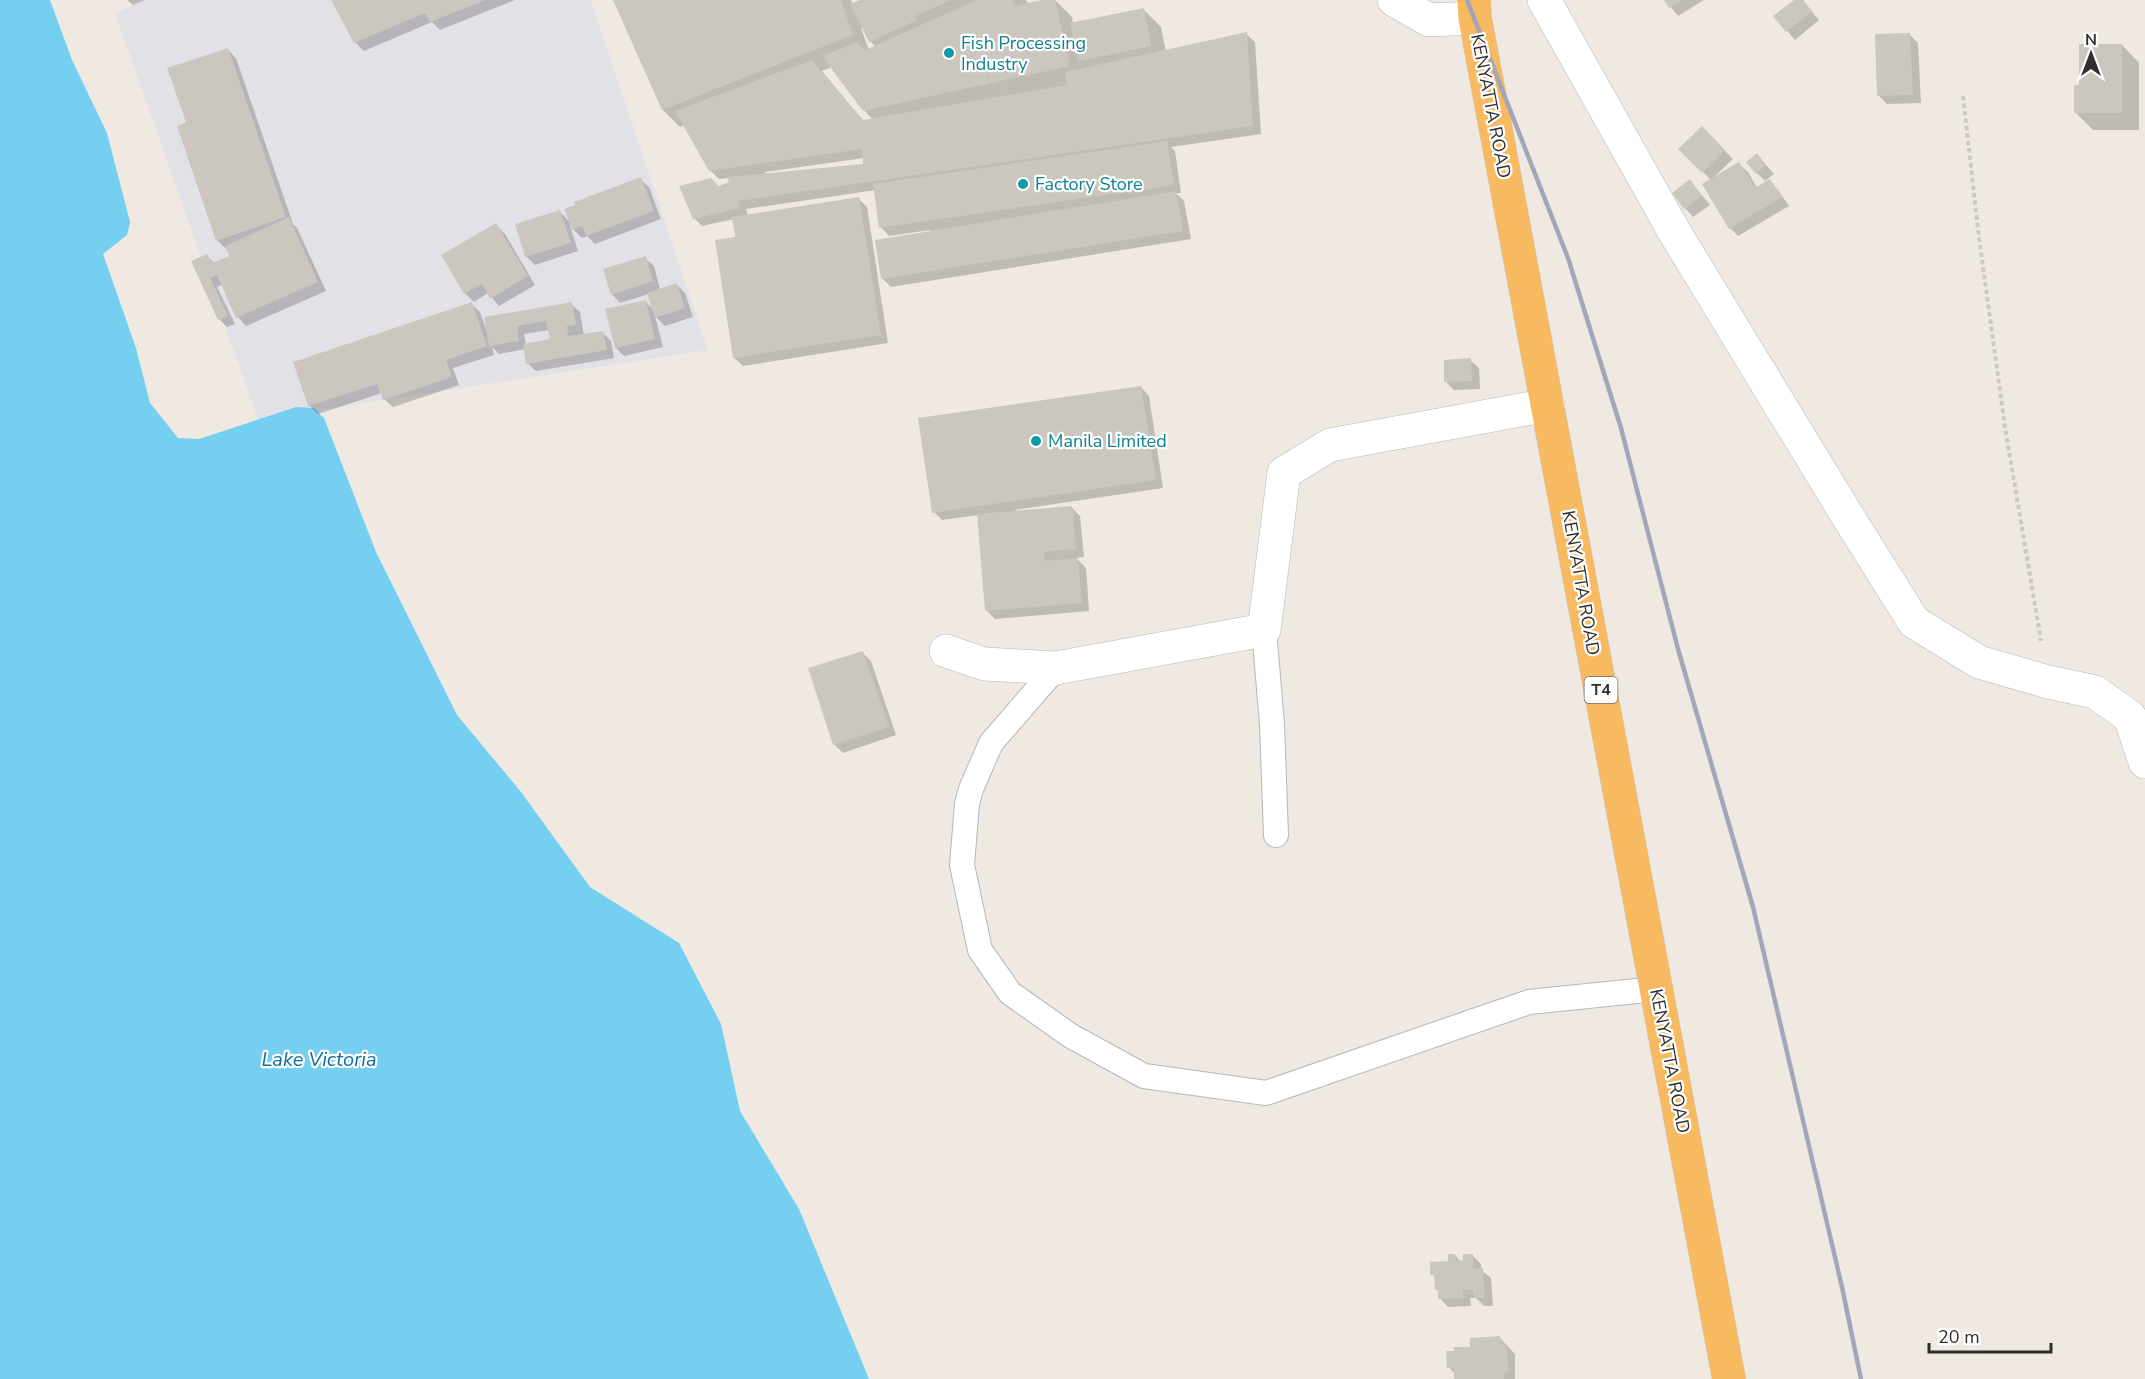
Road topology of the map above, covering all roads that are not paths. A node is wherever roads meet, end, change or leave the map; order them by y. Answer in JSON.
{"nodes":[{"id":1,"x":1394,"y":0,"type":"edge"},
{"id":2,"x":1544,"y":0,"type":"edge"},
{"id":3,"x":1474,"y":9,"type":"edge"},
{"id":4,"x":1548,"y":405,"type":"junction"},
{"id":5,"x":1264,"y":630,"type":"junction"},
{"id":6,"x":946,"y":651,"type":"dead end"},
{"id":7,"x":1056,"y":668,"type":"junction"},
{"id":8,"x":2145,"y":762,"type":"edge"},
{"id":9,"x":1276,"y":835,"type":"dead end"},
{"id":10,"x":1656,"y":989,"type":"junction"},
{"id":11,"x":1729,"y":1379,"type":"edge"}],
"edges":[{"from":1,"to":3,"type":"street"},
{"from":2,"to":8,"type":"street"},
{"from":3,"to":4,"type":"highway","name":"KENYATTA ROAD","number":"T4"},
{"from":4,"to":5,"type":"street"},
{"from":4,"to":10,"type":"highway","name":"KENYATTA ROAD","number":"T4"},
{"from":5,"to":7,"type":"street"},
{"from":5,"to":9,"type":"lane"},
{"from":6,"to":7,"type":"street"},
{"from":7,"to":10,"type":"lane"},
{"from":10,"to":11,"type":"highway","name":"KENYATTA ROAD","number":"T4"}]}
